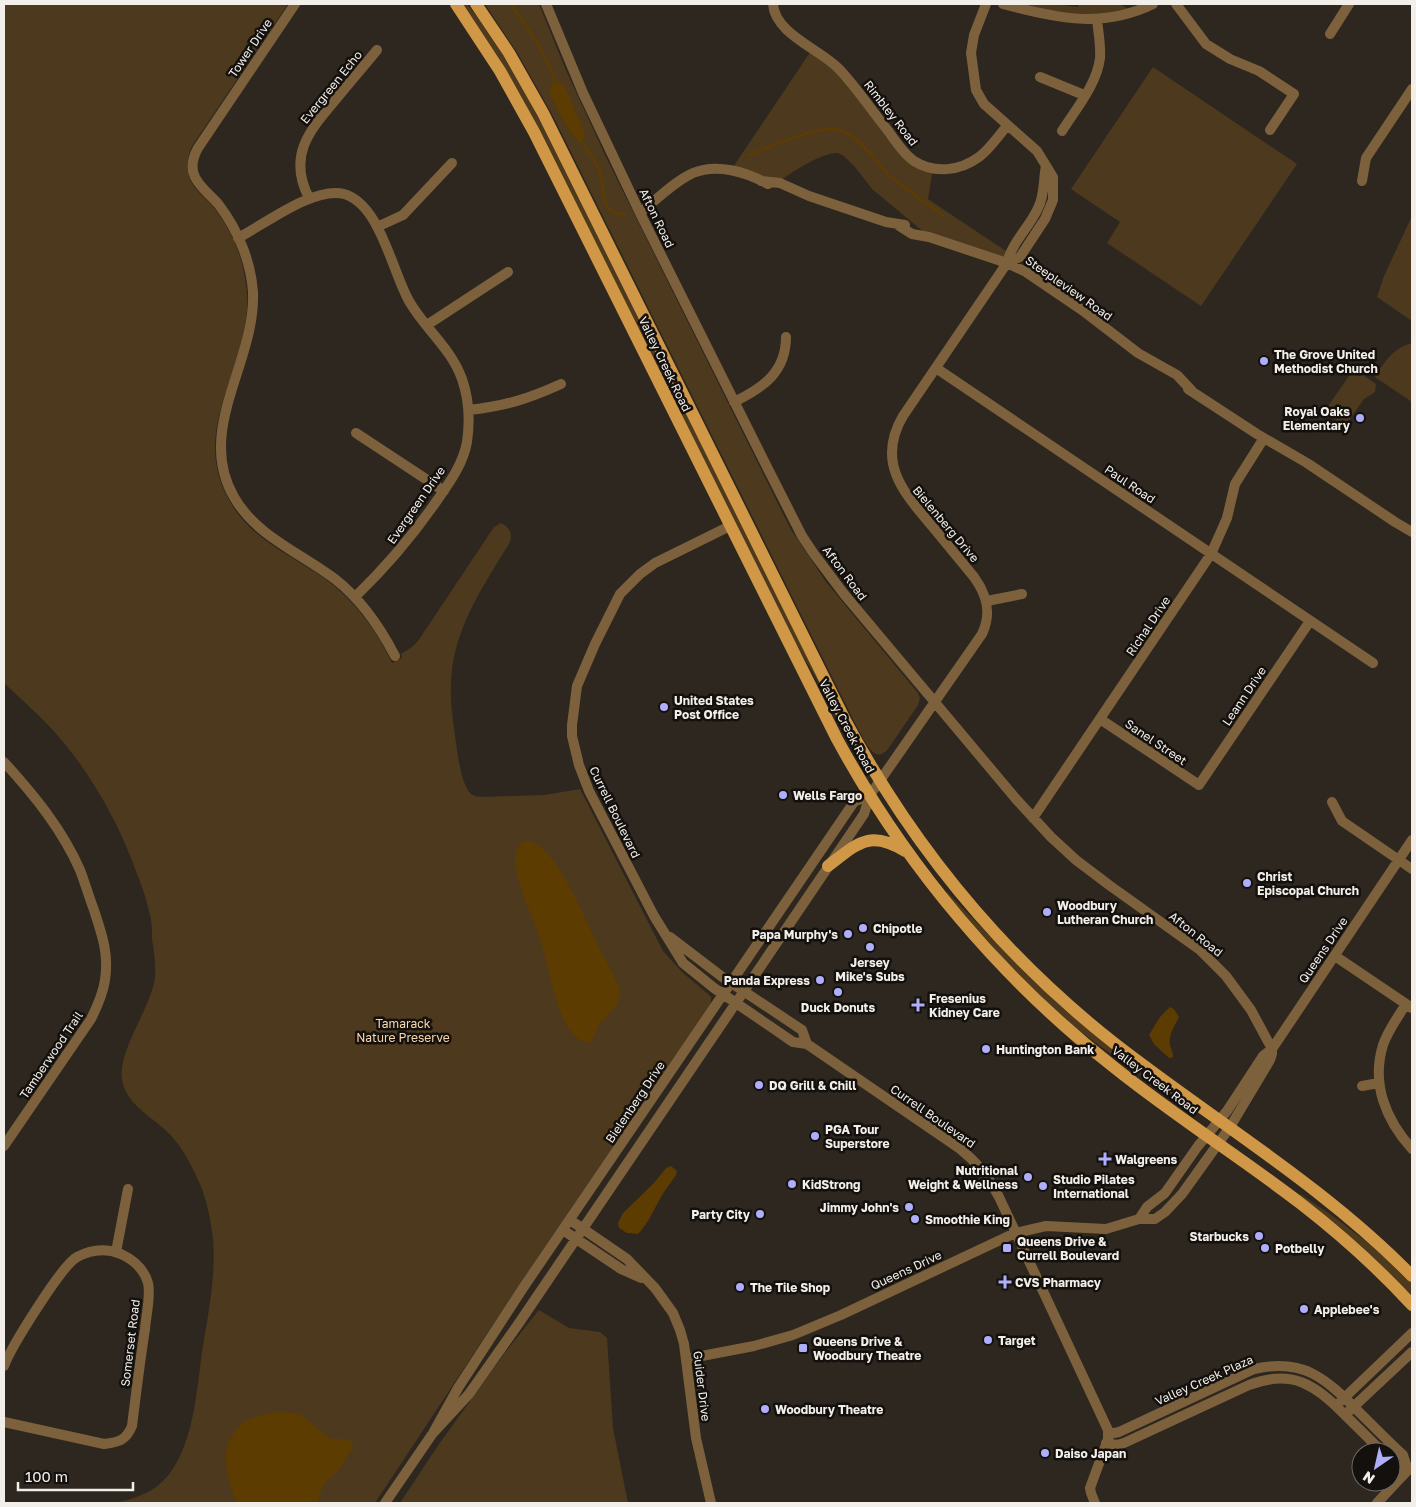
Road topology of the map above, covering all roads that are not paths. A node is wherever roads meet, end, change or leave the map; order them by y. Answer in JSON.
{"nodes":[{"id":1,"x":295,"y":4,"type":"edge"},
{"id":2,"x":456,"y":4,"type":"edge"},
{"id":3,"x":476,"y":4,"type":"edge"},
{"id":4,"x":546,"y":4,"type":"edge"},
{"id":5,"x":773,"y":4,"type":"edge"},
{"id":6,"x":986,"y":4,"type":"edge"},
{"id":7,"x":1003,"y":4,"type":"edge"},
{"id":8,"x":1153,"y":4,"type":"edge"},
{"id":9,"x":1176,"y":4,"type":"edge"},
{"id":10,"x":1349,"y":4,"type":"edge"},
{"id":11,"x":1096,"y":19,"type":"junction"},
{"id":12,"x":1330,"y":34,"type":"dead end"},
{"id":13,"x":377,"y":50,"type":"dead end"},
{"id":14,"x":1040,"y":77,"type":"dead end"},
{"id":15,"x":1412,"y":90,"type":"edge"},
{"id":16,"x":1084,"y":95,"type":"junction"},
{"id":17,"x":1007,"y":126,"type":"junction"},
{"id":18,"x":1062,"y":130,"type":"dead end"},
{"id":19,"x":1270,"y":130,"type":"dead end"},
{"id":20,"x":452,"y":163,"type":"dead end"},
{"id":21,"x":1362,"y":181,"type":"dead end"},
{"id":22,"x":309,"y":198,"type":"junction"},
{"id":23,"x":640,"y":213,"type":"junction"},
{"id":24,"x":377,"y":227,"type":"junction"},
{"id":25,"x":238,"y":238,"type":"junction"},
{"id":26,"x":1007,"y":263,"type":"junction"},
{"id":27,"x":508,"y":272,"type":"dead end"},
{"id":28,"x":427,"y":325,"type":"junction"},
{"id":29,"x":786,"y":337,"type":"dead end"},
{"id":30,"x":936,"y":368,"type":"junction"},
{"id":31,"x":561,"y":384,"type":"dead end"},
{"id":32,"x":734,"y":402,"type":"junction"},
{"id":33,"x":469,"y":410,"type":"junction"},
{"id":34,"x":356,"y":433,"type":"dead end"},
{"id":35,"x":1264,"y":438,"type":"junction"},
{"id":36,"x":444,"y":491,"type":"junction"},
{"id":37,"x":730,"y":526,"type":"junction"},
{"id":38,"x":1411,"y":532,"type":"edge"},
{"id":39,"x":1211,"y":554,"type":"junction"},
{"id":40,"x":1022,"y":594,"type":"dead end"},
{"id":41,"x":355,"y":597,"type":"junction"},
{"id":42,"x":987,"y":601,"type":"junction"},
{"id":43,"x":1310,"y":621,"type":"junction"},
{"id":44,"x":395,"y":656,"type":"dead end"},
{"id":45,"x":1373,"y":663,"type":"dead end"},
{"id":46,"x":935,"y":703,"type":"junction"},
{"id":47,"x":1100,"y":719,"type":"junction"},
{"id":48,"x":4,"y":762,"type":"edge"},
{"id":49,"x":880,"y":781,"type":"junction"},
{"id":50,"x":1199,"y":785,"type":"joint"},
{"id":51,"x":870,"y":795,"type":"junction"},
{"id":52,"x":1332,"y":802,"type":"dead end"},
{"id":53,"x":1033,"y":818,"type":"junction"},
{"id":54,"x":1412,"y":840,"type":"edge"},
{"id":55,"x":909,"y":853,"type":"junction"},
{"id":56,"x":1399,"y":860,"type":"junction"},
{"id":57,"x":828,"y":866,"type":"junction"},
{"id":58,"x":1412,"y":869,"type":"edge"},
{"id":59,"x":665,"y":933,"type":"junction"},
{"id":60,"x":1335,"y":956,"type":"junction"},
{"id":61,"x":731,"y":983,"type":"junction"},
{"id":62,"x":744,"y":992,"type":"junction"},
{"id":63,"x":724,"y":995,"type":"junction"},
{"id":64,"x":736,"y":1004,"type":"junction"},
{"id":65,"x":1409,"y":1006,"type":"edge"},
{"id":66,"x":807,"y":1044,"type":"junction"},
{"id":67,"x":1272,"y":1049,"type":"junction"},
{"id":68,"x":1379,"y":1083,"type":"junction"},
{"id":69,"x":1362,"y":1086,"type":"dead end"},
{"id":70,"x":1225,"y":1124,"type":"junction"},
{"id":71,"x":1207,"y":1136,"type":"junction"},
{"id":72,"x":1218,"y":1144,"type":"junction"},
{"id":73,"x":4,"y":1146,"type":"edge"},
{"id":74,"x":1412,"y":1149,"type":"edge"},
{"id":75,"x":128,"y":1189,"type":"dead end"},
{"id":76,"x":1139,"y":1219,"type":"junction"},
{"id":77,"x":570,"y":1220,"type":"junction"},
{"id":78,"x":583,"y":1229,"type":"junction"},
{"id":79,"x":563,"y":1230,"type":"junction"},
{"id":80,"x":1016,"y":1233,"type":"junction"},
{"id":81,"x":576,"y":1239,"type":"junction"},
{"id":82,"x":116,"y":1252,"type":"junction"},
{"id":83,"x":1412,"y":1276,"type":"edge"},
{"id":84,"x":647,"y":1281,"type":"junction"},
{"id":85,"x":1412,"y":1305,"type":"edge"},
{"id":86,"x":1412,"y":1333,"type":"edge"},
{"id":87,"x":1412,"y":1352,"type":"edge"},
{"id":88,"x":686,"y":1359,"type":"junction"},
{"id":89,"x":4,"y":1366,"type":"edge"},
{"id":90,"x":1345,"y":1397,"type":"junction"},
{"id":91,"x":1336,"y":1405,"type":"junction"},
{"id":92,"x":1354,"y":1407,"type":"junction"},
{"id":93,"x":1345,"y":1415,"type":"junction"},
{"id":94,"x":4,"y":1422,"type":"edge"},
{"id":95,"x":433,"y":1433,"type":"junction"},
{"id":96,"x":1108,"y":1438,"type":"junction"},
{"id":97,"x":1372,"y":1442,"type":"edge"},
{"id":98,"x":1401,"y":1467,"type":"edge"},
{"id":99,"x":1408,"y":1470,"type":"junction"},
{"id":100,"x":385,"y":1503,"type":"edge"},
{"id":101,"x":711,"y":1503,"type":"edge"},
{"id":102,"x":1095,"y":1503,"type":"edge"},
{"id":103,"x":1377,"y":1503,"type":"edge"}],
"edges":[{"from":1,"to":25,"type":"street","name":"Tower Drive"},
{"from":2,"to":37,"type":"main road","name":"Valley Creek Road"},
{"from":3,"to":49,"type":"main road","name":"Valley Creek Road"},
{"from":4,"to":23,"type":"street","name":"Afton Road"},
{"from":5,"to":17,"type":"street","name":"Rimbley Road"},
{"from":6,"to":17,"type":"street","name":"Bielenberg Drive"},
{"from":7,"to":11,"type":"street"},
{"from":8,"to":11,"type":"street"},
{"from":9,"to":19,"type":"street"},
{"from":10,"to":12,"type":"street"},
{"from":11,"to":16,"type":"street"},
{"from":13,"to":22,"type":"street","name":"Evergreen Echo"},
{"from":14,"to":16,"type":"street"},
{"from":15,"to":21,"type":"street"},
{"from":16,"to":18,"type":"street"},
{"from":17,"to":26,"type":"street","name":"Bielenberg Drive"},
{"from":20,"to":24,"type":"street"},
{"from":22,"to":24,"type":"street","name":"Evergreen Drive"},
{"from":22,"to":25,"type":"street","name":"Evergreen Drive"},
{"from":23,"to":26,"type":"street","name":"Steepleview Road"},
{"from":23,"to":32,"type":"street","name":"Afton Road"},
{"from":24,"to":28,"type":"street","name":"Evergreen Drive"},
{"from":25,"to":41,"type":"street","name":"Tower Drive"},
{"from":26,"to":30,"type":"street","name":"Bielenberg Drive"},
{"from":26,"to":35,"type":"street","name":"Steepleview Road"},
{"from":27,"to":28,"type":"street"},
{"from":28,"to":33,"type":"street","name":"Evergreen Drive"},
{"from":29,"to":32,"type":"street"},
{"from":30,"to":39,"type":"street","name":"Paul Road"},
{"from":30,"to":42,"type":"street","name":"Bielenberg Drive"},
{"from":31,"to":33,"type":"street"},
{"from":32,"to":46,"type":"street","name":"Afton Road"},
{"from":33,"to":36,"type":"street","name":"Evergreen Drive"},
{"from":34,"to":36,"type":"street"},
{"from":35,"to":38,"type":"street","name":"Steepleview Road"},
{"from":35,"to":39,"type":"street","name":"Richal Drive"},
{"from":36,"to":41,"type":"street","name":"Evergreen Drive"},
{"from":37,"to":51,"type":"main road","name":"Valley Creek Road"},
{"from":37,"to":59,"type":"street","name":"Currell Boulevard"},
{"from":39,"to":43,"type":"street","name":"Paul Road"},
{"from":39,"to":47,"type":"street","name":"Richal Drive"},
{"from":40,"to":42,"type":"street"},
{"from":41,"to":44,"type":"street","name":"Tower Drive"},
{"from":42,"to":46,"type":"street","name":"Bielenberg Drive"},
{"from":43,"to":45,"type":"street","name":"Paul Road"},
{"from":43,"to":50,"type":"street","name":"Leann Drive"},
{"from":46,"to":49,"type":"street","name":"Bielenberg Drive"},
{"from":46,"to":53,"type":"street","name":"Afton Road"},
{"from":47,"to":50,"type":"street","name":"Sanel Street"},
{"from":47,"to":53,"type":"street","name":"Richal Drive"},
{"from":48,"to":73,"type":"street","name":"Tamberwood Trail"},
{"from":49,"to":51,"type":"street","name":"Bielenberg Drive"},
{"from":49,"to":70,"type":"main road","name":"Valley Creek Road"},
{"from":51,"to":55,"type":"main road","name":"Valley Creek Road"},
{"from":51,"to":57,"type":"street","name":"Bielenberg Drive"},
{"from":51,"to":61,"type":"street","name":"Bielenberg Drive"},
{"from":52,"to":56,"type":"street"},
{"from":53,"to":67,"type":"street","name":"Afton Road"},
{"from":54,"to":56,"type":"street","name":"Queens Drive"},
{"from":55,"to":57,"type":"main road"},
{"from":55,"to":71,"type":"main road","name":"Valley Creek Road"},
{"from":56,"to":58,"type":"street"},
{"from":56,"to":60,"type":"street","name":"Queens Drive"},
{"from":57,"to":62,"type":"street","name":"Bielenberg Drive"},
{"from":59,"to":61,"type":"street","name":"Currell Boulevard"},
{"from":59,"to":63,"type":"street","name":"Currell Boulevard"},
{"from":60,"to":65,"type":"street"},
{"from":60,"to":67,"type":"street","name":"Queens Drive"},
{"from":61,"to":62,"type":"street","name":"Currell Boulevard"},
{"from":61,"to":63,"type":"street","name":"Bielenberg Drive"},
{"from":62,"to":64,"type":"street","name":"Bielenberg Drive"},
{"from":62,"to":66,"type":"street","name":"Currell Boulevard"},
{"from":63,"to":64,"type":"street","name":"Currell Boulevard"},
{"from":63,"to":77,"type":"street","name":"Bielenberg Drive"},
{"from":64,"to":66,"type":"street","name":"Currell Boulevard"},
{"from":64,"to":78,"type":"street","name":"Bielenberg Drive"},
{"from":65,"to":68,"type":"street"},
{"from":66,"to":80,"type":"street","name":"Currell Boulevard"},
{"from":67,"to":70,"type":"street","name":"Queens Drive"},
{"from":68,"to":69,"type":"street"},
{"from":68,"to":74,"type":"street"},
{"from":70,"to":71,"type":"street","name":"Queens Drive"},
{"from":70,"to":72,"type":"street","name":"Queens Drive"},
{"from":70,"to":83,"type":"main road","name":"Valley Creek Road"},
{"from":71,"to":72,"type":"main road","name":"Valley Creek Road"},
{"from":71,"to":76,"type":"street","name":"Queens Drive"},
{"from":72,"to":76,"type":"street","name":"Queens Drive"},
{"from":72,"to":85,"type":"main road","name":"Valley Creek Road"},
{"from":75,"to":82,"type":"street"},
{"from":76,"to":80,"type":"street","name":"Queens Drive"},
{"from":77,"to":78,"type":"street","name":"Guider Drive"},
{"from":77,"to":79,"type":"street","name":"Bielenberg Drive"},
{"from":78,"to":81,"type":"street","name":"Bielenberg Drive"},
{"from":78,"to":84,"type":"street","name":"Guider Drive"},
{"from":79,"to":81,"type":"street","name":"Guider Drive"},
{"from":79,"to":95,"type":"street","name":"Bielenberg Drive"},
{"from":80,"to":88,"type":"street","name":"Queens Drive"},
{"from":80,"to":96,"type":"street","name":"Currell Boulevard"},
{"from":81,"to":84,"type":"street","name":"Guider Drive"},
{"from":81,"to":95,"type":"street","name":"Bielenberg Drive"},
{"from":82,"to":89,"type":"street","name":"Somerset Road"},
{"from":82,"to":94,"type":"street","name":"Somerset Road"},
{"from":84,"to":88,"type":"street","name":"Guider Drive"},
{"from":86,"to":90,"type":"street"},
{"from":87,"to":92,"type":"street"},
{"from":88,"to":101,"type":"street","name":"Guider Drive"},
{"from":90,"to":91,"type":"street"},
{"from":90,"to":92,"type":"street","name":"Valley Creek Plaza"},
{"from":90,"to":96,"type":"street","name":"Valley Creek Plaza"},
{"from":91,"to":93,"type":"street","name":"Valley Creek Plaza"},
{"from":91,"to":96,"type":"street","name":"Valley Creek Plaza"},
{"from":92,"to":93,"type":"street"},
{"from":92,"to":99,"type":"street","name":"Valley Creek Plaza"},
{"from":93,"to":97,"type":"street","name":"Valley Creek Plaza"},
{"from":95,"to":100,"type":"street","name":"Bielenberg Drive"},
{"from":96,"to":102,"type":"street"},
{"from":98,"to":99,"type":"street"},
{"from":99,"to":103,"type":"street"}]}
